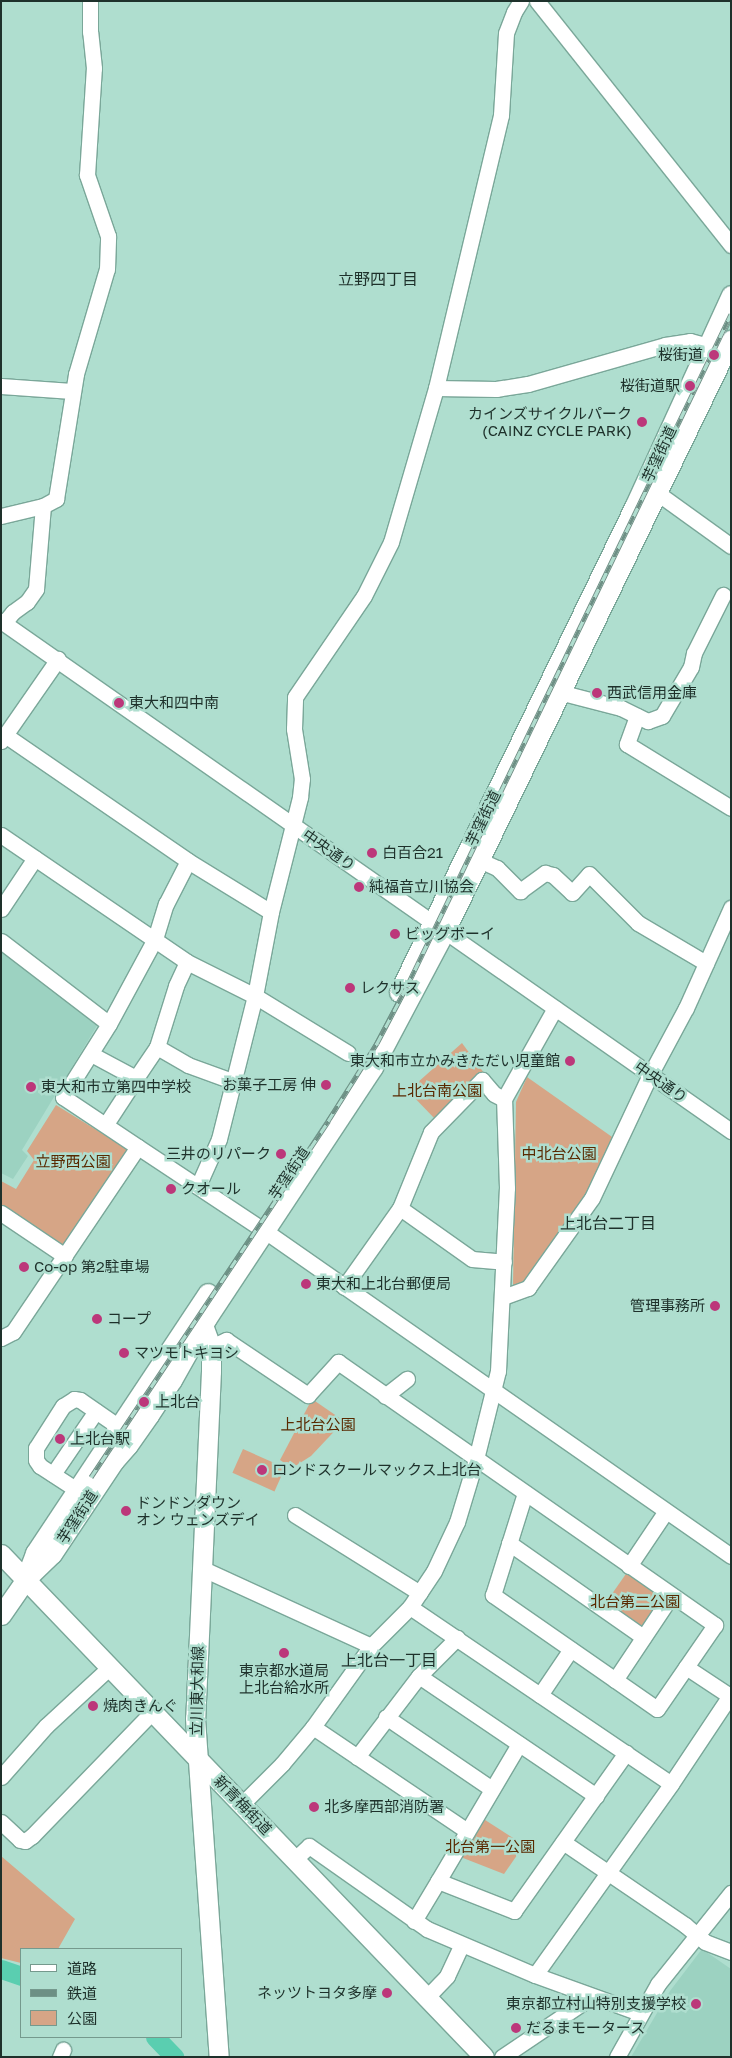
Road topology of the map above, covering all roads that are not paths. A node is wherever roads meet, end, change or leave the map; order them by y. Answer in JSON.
{"nodes":[{"id":1,"x":90,"y":1,"type":"edge"},
{"id":2,"x":521,"y":1,"type":"edge"},
{"id":3,"x":537,"y":1,"type":"edge"},
{"id":4,"x":731,"y":245,"type":"edge"},
{"id":5,"x":731,"y":295,"type":"edge"},
{"id":6,"x":731,"y":340,"type":"edge"},
{"id":7,"x":708,"y":346,"type":"junction"},
{"id":8,"x":1,"y":386,"type":"edge"},
{"id":9,"x":436,"y":388,"type":"junction"},
{"id":10,"x":72,"y":391,"type":"junction"},
{"id":11,"x":656,"y":492,"type":"junction"},
{"id":12,"x":43,"y":506,"type":"junction"},
{"id":13,"x":1,"y":516,"type":"edge"},
{"id":14,"x":731,"y":546,"type":"edge"},
{"id":15,"x":724,"y":595,"type":"dead end"},
{"id":16,"x":2,"y":622,"type":"edge"},
{"id":17,"x":58,"y":660,"type":"junction"},
{"id":18,"x":559,"y":692,"type":"junction"},
{"id":19,"x":637,"y":716,"type":"junction"},
{"id":20,"x":3,"y":738,"type":"edge"},
{"id":21,"x":731,"y":808,"type":"edge"},
{"id":22,"x":292,"y":825,"type":"junction"},
{"id":23,"x":1,"y":835,"type":"edge"},
{"id":24,"x":35,"y":858,"type":"junction"},
{"id":25,"x":479,"y":860,"type":"junction"},
{"id":26,"x":188,"y":861,"type":"junction"},
{"id":27,"x":731,"y":908,"type":"edge"},
{"id":28,"x":1,"y":909,"type":"edge"},
{"id":29,"x":271,"y":912,"type":"junction"},
{"id":30,"x":439,"y":926,"type":"junction"},
{"id":31,"x":155,"y":939,"type":"junction"},
{"id":32,"x":1,"y":941,"type":"edge"},
{"id":33,"x":187,"y":962,"type":"junction"},
{"id":34,"x":706,"y":963,"type":"junction"},
{"id":35,"x":255,"y":996,"type":"junction"},
{"id":36,"x":555,"y":1008,"type":"junction"},
{"id":37,"x":109,"y":1024,"type":"junction"},
{"id":38,"x":157,"y":1047,"type":"junction"},
{"id":39,"x":348,"y":1053,"type":"dead end"},
{"id":40,"x":91,"y":1054,"type":"junction"},
{"id":41,"x":650,"y":1075,"type":"junction"},
{"id":42,"x":136,"y":1078,"type":"junction"},
{"id":43,"x":232,"y":1081,"type":"junction"},
{"id":44,"x":504,"y":1098,"type":"junction"},
{"id":45,"x":106,"y":1124,"type":"junction"},
{"id":46,"x":731,"y":1131,"type":"edge"},
{"id":47,"x":138,"y":1147,"type":"junction"},
{"id":48,"x":198,"y":1186,"type":"junction"},
{"id":49,"x":400,"y":1208,"type":"junction"},
{"id":50,"x":1,"y":1213,"type":"edge"},
{"id":51,"x":259,"y":1228,"type":"junction"},
{"id":52,"x":65,"y":1256,"type":"junction"},
{"id":53,"x":504,"y":1262,"type":"junction"},
{"id":54,"x":344,"y":1286,"type":"junction"},
{"id":55,"x":503,"y":1297,"type":"junction"},
{"id":56,"x":197,"y":1321,"type":"junction"},
{"id":57,"x":1,"y":1338,"type":"edge"},
{"id":58,"x":211,"y":1347,"type":"junction"},
{"id":59,"x":407,"y":1379,"type":"dead end"},
{"id":60,"x":494,"y":1392,"type":"junction"},
{"id":61,"x":385,"y":1396,"type":"junction"},
{"id":62,"x":96,"y":1411,"type":"junction"},
{"id":63,"x":119,"y":1426,"type":"junction"},
{"id":64,"x":476,"y":1459,"type":"junction"},
{"id":65,"x":53,"y":1474,"type":"junction"},
{"id":66,"x":100,"y":1482,"type":"junction"},
{"id":67,"x":77,"y":1490,"type":"junction"},
{"id":68,"x":525,"y":1493,"type":"junction"},
{"id":69,"x":666,"y":1511,"type":"junction"},
{"id":70,"x":295,"y":1515,"type":"dead end"},
{"id":71,"x":509,"y":1543,"type":"junction"},
{"id":72,"x":1,"y":1554,"type":"edge"},
{"id":73,"x":731,"y":1556,"type":"edge"},
{"id":74,"x":629,"y":1566,"type":"junction"},
{"id":75,"x":201,"y":1568,"type":"junction"},
{"id":76,"x":26,"y":1579,"type":"junction"},
{"id":77,"x":420,"y":1593,"type":"junction"},
{"id":78,"x":671,"y":1596,"type":"junction"},
{"id":79,"x":410,"y":1606,"type":"junction"},
{"id":80,"x":1,"y":1615,"type":"edge"},
{"id":81,"x":457,"y":1638,"type":"junction"},
{"id":82,"x":643,"y":1638,"type":"junction"},
{"id":83,"x":371,"y":1646,"type":"junction"},
{"id":84,"x":571,"y":1649,"type":"junction"},
{"id":85,"x":110,"y":1667,"type":"junction"},
{"id":86,"x":686,"y":1667,"type":"junction"},
{"id":87,"x":419,"y":1676,"type":"junction"},
{"id":88,"x":615,"y":1680,"type":"junction"},
{"id":89,"x":540,"y":1695,"type":"junction"},
{"id":90,"x":730,"y":1695,"type":"edge"},
{"id":91,"x":195,"y":1713,"type":"junction"},
{"id":92,"x":386,"y":1717,"type":"junction"},
{"id":93,"x":160,"y":1718,"type":"junction"},
{"id":94,"x":313,"y":1727,"type":"junction"},
{"id":95,"x":519,"y":1744,"type":"junction"},
{"id":96,"x":626,"y":1753,"type":"junction"},
{"id":97,"x":196,"y":1756,"type":"junction"},
{"id":98,"x":357,"y":1757,"type":"junction"},
{"id":99,"x":1,"y":1777,"type":"edge"},
{"id":100,"x":671,"y":1784,"type":"junction"},
{"id":101,"x":492,"y":1789,"type":"junction"},
{"id":102,"x":596,"y":1796,"type":"junction"},
{"id":103,"x":242,"y":1804,"type":"junction"},
{"id":104,"x":1,"y":1822,"type":"edge"},
{"id":105,"x":467,"y":1831,"type":"junction"},
{"id":106,"x":563,"y":1842,"type":"junction"},
{"id":107,"x":295,"y":1859,"type":"junction"},
{"id":108,"x":609,"y":1872,"type":"junction"},
{"id":109,"x":438,"y":1881,"type":"junction"},
{"id":110,"x":731,"y":1893,"type":"edge"},
{"id":111,"x":414,"y":1921,"type":"junction"},
{"id":112,"x":696,"y":1935,"type":"junction"},
{"id":113,"x":461,"y":1946,"type":"junction"},
{"id":114,"x":731,"y":1952,"type":"edge"},
{"id":115,"x":535,"y":1975,"type":"junction"},
{"id":116,"x":591,"y":1996,"type":"junction"},
{"id":117,"x":427,"y":1997,"type":"junction"},
{"id":118,"x":640,"y":2014,"type":"junction"},
{"id":119,"x":479,"y":2055,"type":"edge"},
{"id":120,"x":220,"y":2057,"type":"edge"},
{"id":121,"x":502,"y":2057,"type":"edge"},
{"id":122,"x":617,"y":2057,"type":"edge"}],
"edges":[{"from":1,"to":10,"type":"street"},
{"from":2,"to":9,"type":"street"},
{"from":3,"to":4,"type":"street"},
{"from":5,"to":7,"type":"main road","name":"芋窪街道"},
{"from":6,"to":11,"type":"main road","name":"芋窪街道"},
{"from":7,"to":9,"type":"street"},
{"from":7,"to":30,"type":"main road","name":"芋窪街道"},
{"from":8,"to":10,"type":"street"},
{"from":9,"to":22,"type":"street"},
{"from":10,"to":12,"type":"street"},
{"from":11,"to":14,"type":"street"},
{"from":11,"to":18,"type":"main road","name":"芋窪街道"},
{"from":12,"to":13,"type":"street"},
{"from":12,"to":16,"type":"street"},
{"from":15,"to":19,"type":"street"},
{"from":16,"to":17,"type":"street","name":"中央通り"},
{"from":17,"to":20,"type":"street"},
{"from":17,"to":22,"type":"street","name":"中央通り"},
{"from":18,"to":19,"type":"street"},
{"from":18,"to":25,"type":"main road","name":"芋窪街道"},
{"from":19,"to":21,"type":"street"},
{"from":20,"to":26,"type":"street"},
{"from":22,"to":29,"type":"street"},
{"from":22,"to":30,"type":"street","name":"中央通り"},
{"from":23,"to":24,"type":"street"},
{"from":24,"to":28,"type":"street"},
{"from":24,"to":31,"type":"street"},
{"from":25,"to":30,"type":"main road","name":"芋窪街道"},
{"from":25,"to":34,"type":"street"},
{"from":26,"to":29,"type":"street"},
{"from":26,"to":31,"type":"street"},
{"from":27,"to":34,"type":"street"},
{"from":29,"to":35,"type":"street"},
{"from":30,"to":36,"type":"street","name":"中央通り"},
{"from":30,"to":51,"type":"main road","name":"芋窪街道"},
{"from":31,"to":33,"type":"street"},
{"from":31,"to":37,"type":"street"},
{"from":32,"to":37,"type":"street"},
{"from":33,"to":35,"type":"street"},
{"from":33,"to":38,"type":"street"},
{"from":34,"to":41,"type":"street"},
{"from":35,"to":39,"type":"street"},
{"from":35,"to":43,"type":"street"},
{"from":36,"to":41,"type":"street","name":"中央通り"},
{"from":36,"to":44,"type":"street"},
{"from":37,"to":40,"type":"street"},
{"from":38,"to":42,"type":"street"},
{"from":38,"to":43,"type":"street"},
{"from":40,"to":42,"type":"street"},
{"from":40,"to":45,"type":"street"},
{"from":41,"to":46,"type":"street","name":"中央通り"},
{"from":41,"to":55,"type":"street"},
{"from":42,"to":45,"type":"street"},
{"from":43,"to":48,"type":"street"},
{"from":44,"to":49,"type":"street"},
{"from":44,"to":53,"type":"street"},
{"from":45,"to":47,"type":"street"},
{"from":47,"to":48,"type":"street"},
{"from":47,"to":52,"type":"street"},
{"from":48,"to":51,"type":"street"},
{"from":49,"to":53,"type":"street"},
{"from":49,"to":54,"type":"street"},
{"from":50,"to":52,"type":"street"},
{"from":51,"to":54,"type":"street"},
{"from":51,"to":56,"type":"main road","name":"芋窪街道"},
{"from":52,"to":57,"type":"street"},
{"from":53,"to":55,"type":"street"},
{"from":54,"to":60,"type":"street"},
{"from":55,"to":60,"type":"street"},
{"from":56,"to":58,"type":"main road","name":"立川東大和線"},
{"from":56,"to":63,"type":"main road","name":"芋窪街道"},
{"from":56,"to":66,"type":"main road","name":"芋窪街道"},
{"from":58,"to":61,"type":"street"},
{"from":58,"to":75,"type":"main road","name":"立川東大和線"},
{"from":59,"to":61,"type":"street"},
{"from":60,"to":64,"type":"street"},
{"from":60,"to":69,"type":"street"},
{"from":61,"to":64,"type":"street"},
{"from":62,"to":63,"type":"street"},
{"from":62,"to":65,"type":"street"},
{"from":62,"to":65,"type":"street"},
{"from":63,"to":67,"type":"main road","name":"芋窪街道"},
{"from":64,"to":68,"type":"street"},
{"from":64,"to":77,"type":"street"},
{"from":65,"to":67,"type":"street"},
{"from":66,"to":67,"type":"street"},
{"from":66,"to":76,"type":"main road","name":"芋窪街道"},
{"from":67,"to":76,"type":"main road","name":"芋窪街道"},
{"from":68,"to":71,"type":"street"},
{"from":68,"to":74,"type":"street"},
{"from":69,"to":73,"type":"street"},
{"from":69,"to":74,"type":"street"},
{"from":70,"to":77,"type":"street"},
{"from":71,"to":82,"type":"street"},
{"from":71,"to":84,"type":"street"},
{"from":72,"to":76,"type":"main road","name":"新青梅街道"},
{"from":74,"to":78,"type":"street"},
{"from":75,"to":83,"type":"street"},
{"from":75,"to":91,"type":"main road","name":"立川東大和線"},
{"from":76,"to":80,"type":"main road","name":"芋窪街道"},
{"from":76,"to":85,"type":"main road","name":"新青梅街道"},
{"from":77,"to":79,"type":"street"},
{"from":78,"to":82,"type":"street"},
{"from":78,"to":86,"type":"street"},
{"from":79,"to":81,"type":"street"},
{"from":79,"to":83,"type":"street"},
{"from":81,"to":87,"type":"street"},
{"from":81,"to":89,"type":"street"},
{"from":82,"to":88,"type":"street"},
{"from":83,"to":94,"type":"street"},
{"from":84,"to":88,"type":"street"},
{"from":84,"to":89,"type":"street"},
{"from":85,"to":93,"type":"main road","name":"新青梅街道"},
{"from":85,"to":99,"type":"street"},
{"from":86,"to":88,"type":"street"},
{"from":86,"to":90,"type":"street"},
{"from":87,"to":92,"type":"street"},
{"from":87,"to":95,"type":"street"},
{"from":89,"to":96,"type":"street"},
{"from":90,"to":100,"type":"street"},
{"from":91,"to":93,"type":"main road"},
{"from":91,"to":97,"type":"main road","name":"立川東大和線"},
{"from":92,"to":98,"type":"street"},
{"from":92,"to":101,"type":"street"},
{"from":93,"to":97,"type":"main road","name":"新青梅街道"},
{"from":93,"to":104,"type":"street"},
{"from":94,"to":98,"type":"street"},
{"from":94,"to":103,"type":"street"},
{"from":95,"to":101,"type":"street"},
{"from":95,"to":102,"type":"street"},
{"from":96,"to":100,"type":"street"},
{"from":96,"to":102,"type":"street"},
{"from":97,"to":103,"type":"main road","name":"新青梅街道"},
{"from":97,"to":120,"type":"main road","name":"立川東大和線"},
{"from":98,"to":105,"type":"street"},
{"from":100,"to":108,"type":"street"},
{"from":101,"to":105,"type":"street"},
{"from":102,"to":106,"type":"street"},
{"from":103,"to":107,"type":"main road","name":"新青梅街道"},
{"from":105,"to":109,"type":"street"},
{"from":106,"to":108,"type":"street"},
{"from":106,"to":109,"type":"street"},
{"from":107,"to":111,"type":"street"},
{"from":107,"to":117,"type":"main road","name":"新青梅街道"},
{"from":108,"to":112,"type":"street"},
{"from":108,"to":115,"type":"street"},
{"from":109,"to":111,"type":"street"},
{"from":110,"to":112,"type":"street"},
{"from":111,"to":113,"type":"street"},
{"from":112,"to":114,"type":"street"},
{"from":112,"to":118,"type":"street"},
{"from":113,"to":115,"type":"street"},
{"from":113,"to":117,"type":"street"},
{"from":115,"to":116,"type":"street"},
{"from":116,"to":118,"type":"street"},
{"from":116,"to":121,"type":"street"},
{"from":117,"to":119,"type":"main road","name":"新青梅街道"},
{"from":118,"to":122,"type":"street"}]}
